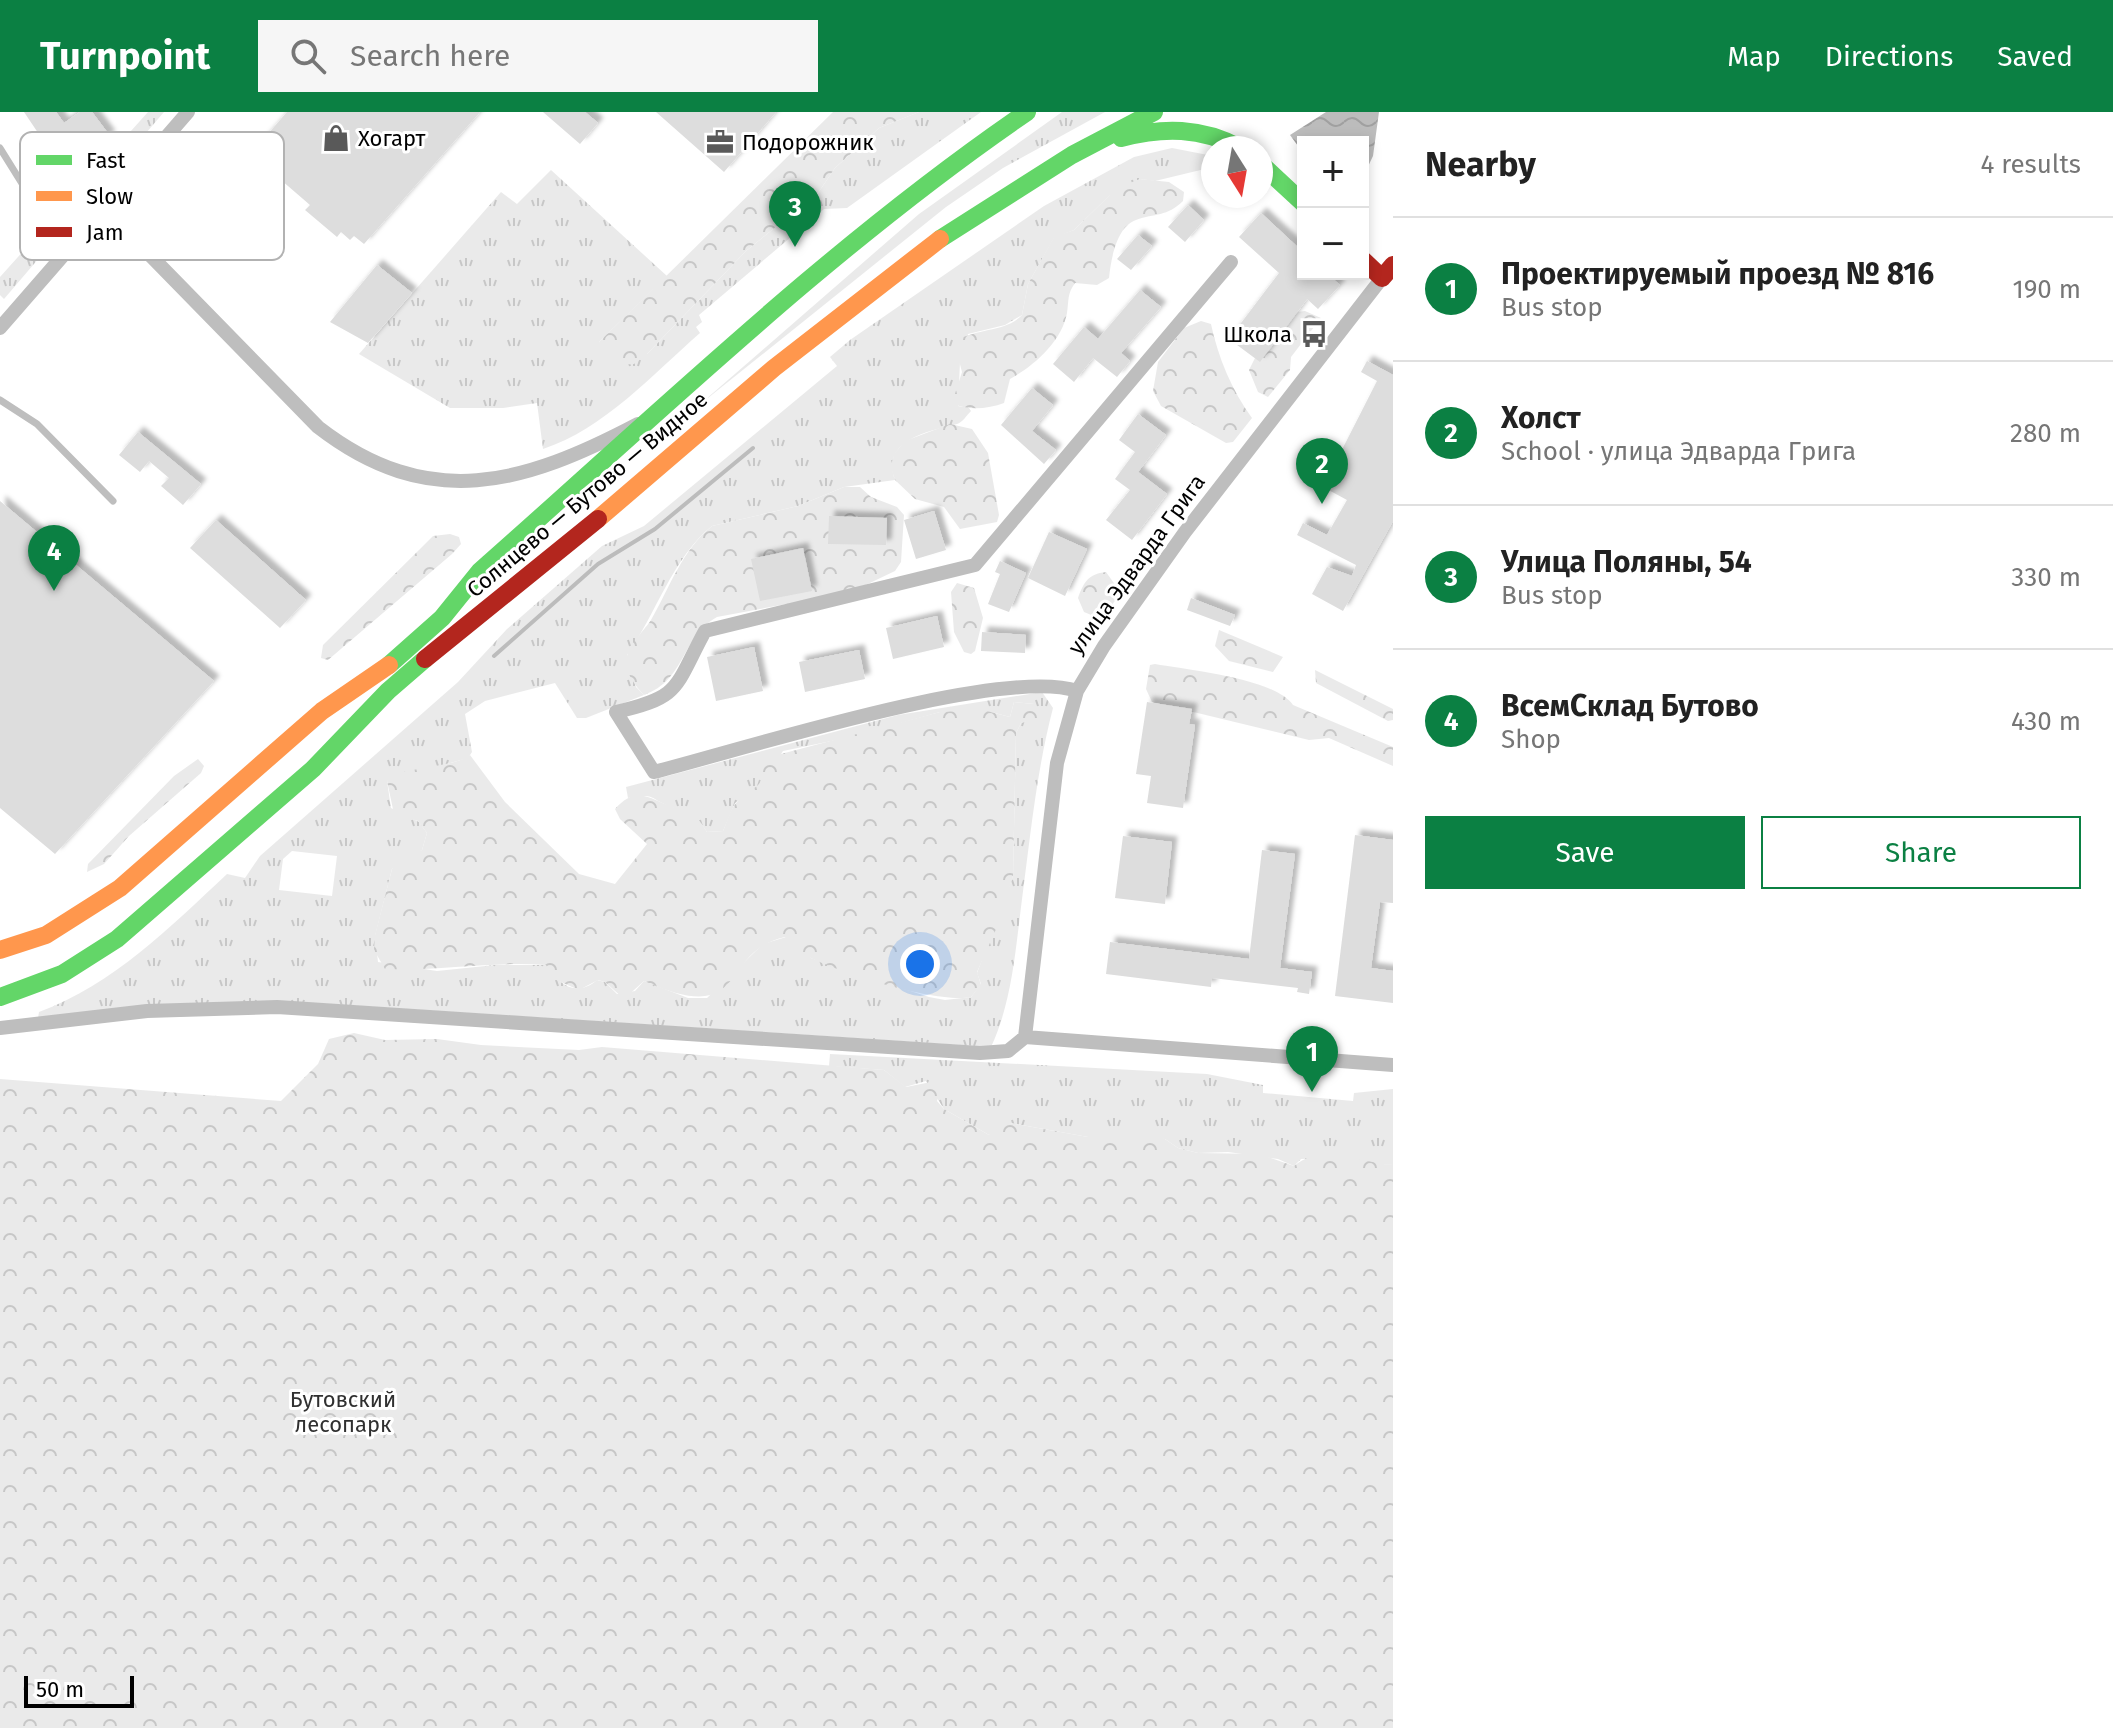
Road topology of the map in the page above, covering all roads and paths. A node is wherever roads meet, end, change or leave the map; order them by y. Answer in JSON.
{"nodes":[{"id":1,"x":188,"y":112,"type":"edge"},
{"id":2,"x":1027,"y":112,"type":"edge"},
{"id":3,"x":1154,"y":112,"type":"edge"},
{"id":4,"x":170,"y":132,"type":"edge"},
{"id":5,"x":1213,"y":136,"type":"edge"},
{"id":6,"x":0,"y":148,"type":"edge"},
{"id":7,"x":1069,"y":155,"type":"junction"},
{"id":8,"x":1273,"y":175,"type":"edge"},
{"id":9,"x":20,"y":180,"type":"edge"},
{"id":10,"x":1297,"y":197,"type":"edge"},
{"id":11,"x":58,"y":260,"type":"edge"},
{"id":12,"x":155,"y":260,"type":"edge"},
{"id":13,"x":1231,"y":262,"type":"dead end"},
{"id":14,"x":1369,"y":263,"type":"edge"},
{"id":15,"x":1388,"y":271,"type":"edge"},
{"id":16,"x":0,"y":328,"type":"edge"},
{"id":17,"x":0,"y":400,"type":"edge"},
{"id":18,"x":654,"y":416,"type":"junction"},
{"id":19,"x":113,"y":501,"type":"dead end"},
{"id":20,"x":1077,"y":691,"type":"junction"},
{"id":21,"x":0,"y":950,"type":"edge"},
{"id":22,"x":0,"y":997,"type":"edge"},
{"id":23,"x":0,"y":1028,"type":"edge"},
{"id":24,"x":1025,"y":1037,"type":"junction"},
{"id":25,"x":1393,"y":1065,"type":"edge"}],
"edges":[{"from":1,"to":4,"type":"street"},
{"from":2,"to":18,"type":"main road","name":"Солнцево — Бутово — Видное"},
{"from":3,"to":7,"type":"main road","name":"Солнцево — Бутово — Видное"},
{"from":5,"to":7,"type":"main road"},
{"from":6,"to":9,"type":"lane"},
{"from":7,"to":22,"type":"main road","name":"Солнцево — Бутово — Видное"},
{"from":8,"to":10,"type":"main road"},
{"from":11,"to":16,"type":"street"},
{"from":12,"to":18,"type":"street"},
{"from":13,"to":20,"type":"street"},
{"from":14,"to":15,"type":"main road"},
{"from":15,"to":20,"type":"street","name":"улица Эдварда Грига"},
{"from":17,"to":19,"type":"lane"},
{"from":18,"to":21,"type":"main road","name":"Солнцево — Бутово — Видное"},
{"from":20,"to":24,"type":"street","name":"улица Эдварда Грига"},
{"from":23,"to":24,"type":"street"},
{"from":24,"to":25,"type":"street"}]}
